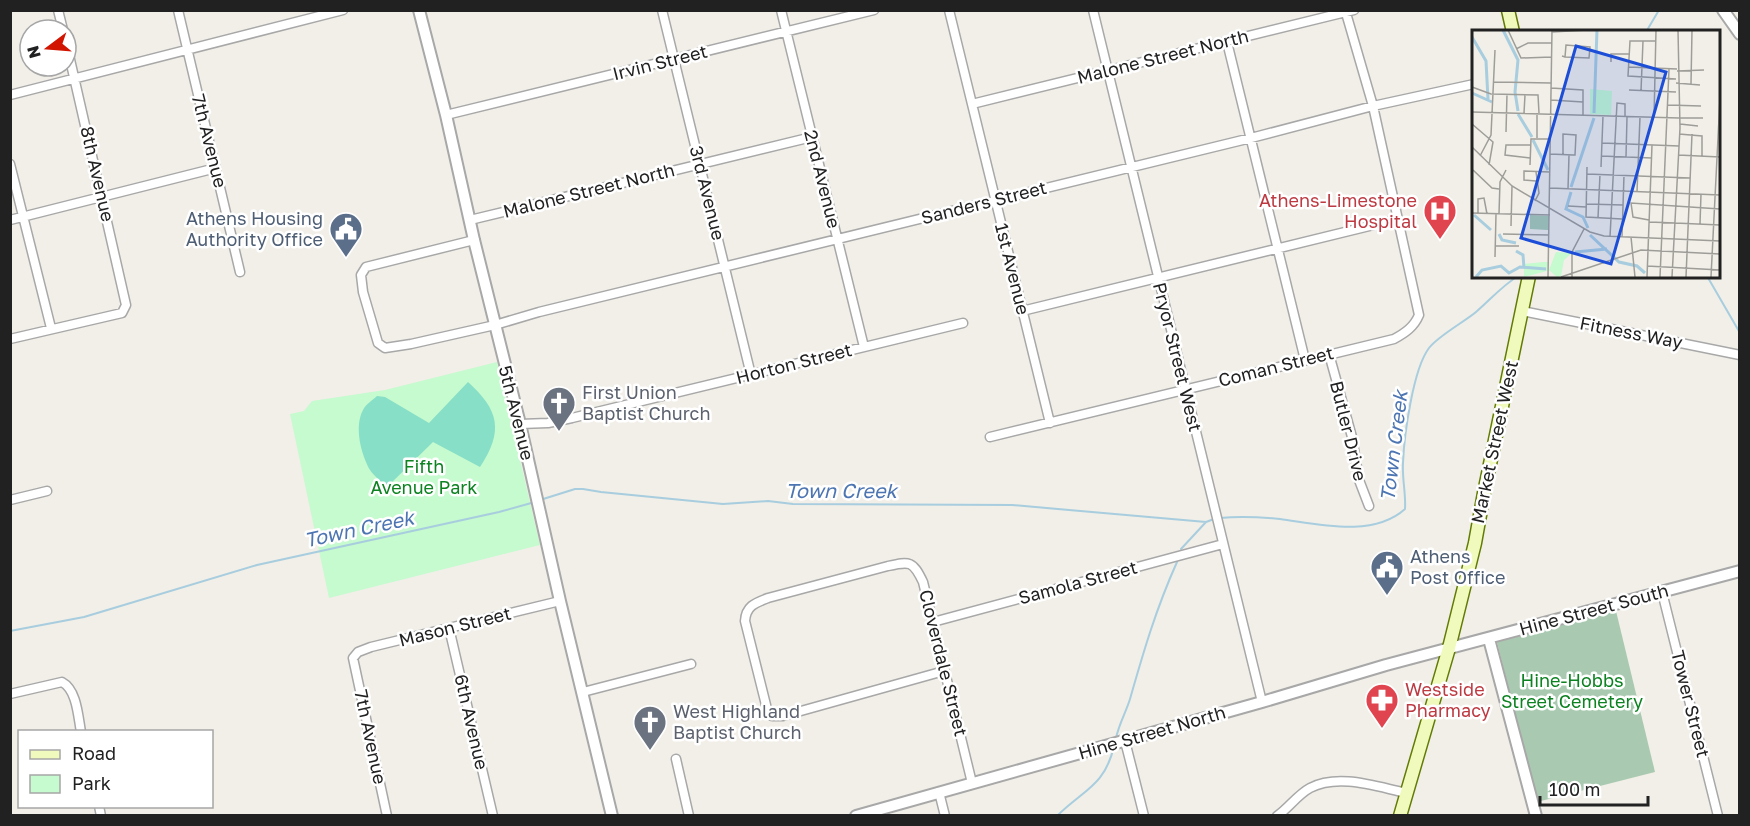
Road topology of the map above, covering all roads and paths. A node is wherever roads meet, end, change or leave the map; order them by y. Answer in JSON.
{"nodes":[{"id":1,"x":178,"y":10,"type":"edge"},
{"id":2,"x":343,"y":10,"type":"edge"},
{"id":3,"x":419,"y":10,"type":"edge"},
{"id":4,"x":662,"y":10,"type":"edge"},
{"id":5,"x":781,"y":10,"type":"edge"},
{"id":6,"x":874,"y":10,"type":"edge"},
{"id":7,"x":949,"y":10,"type":"edge"},
{"id":8,"x":1093,"y":10,"type":"edge"},
{"id":9,"x":1508,"y":10,"type":"edge"},
{"id":10,"x":1723,"y":10,"type":"edge"},
{"id":11,"x":1350,"y":12,"type":"edge"},
{"id":12,"x":1513,"y":30,"type":"edge"},
{"id":13,"x":787,"y":32,"type":"junction"},
{"id":14,"x":1740,"y":34,"type":"edge"},
{"id":15,"x":1227,"y":42,"type":"junction"},
{"id":16,"x":187,"y":51,"type":"junction"},
{"id":17,"x":674,"y":59,"type":"junction"},
{"id":18,"x":1108,"y":71,"type":"junction"},
{"id":19,"x":75,"y":79,"type":"junction"},
{"id":20,"x":1472,"y":84,"type":"edge"},
{"id":21,"x":10,"y":95,"type":"edge"},
{"id":22,"x":972,"y":104,"type":"junction"},
{"id":23,"x":1373,"y":106,"type":"junction"},
{"id":24,"x":446,"y":115,"type":"junction"},
{"id":25,"x":812,"y":137,"type":"junction"},
{"id":26,"x":1251,"y":138,"type":"junction"},
{"id":27,"x":10,"y":164,"type":"edge"},
{"id":28,"x":700,"y":164,"type":"junction"},
{"id":29,"x":216,"y":168,"type":"junction"},
{"id":30,"x":1131,"y":168,"type":"junction"},
{"id":31,"x":102,"y":198,"type":"junction"},
{"id":32,"x":995,"y":201,"type":"junction"},
{"id":33,"x":23,"y":217,"type":"junction"},
{"id":34,"x":1398,"y":219,"type":"junction"},
{"id":35,"x":10,"y":220,"type":"edge"},
{"id":36,"x":470,"y":220,"type":"junction"},
{"id":37,"x":837,"y":239,"type":"junction"},
{"id":38,"x":474,"y":240,"type":"junction"},
{"id":39,"x":1278,"y":249,"type":"junction"},
{"id":40,"x":725,"y":267,"type":"junction"},
{"id":41,"x":240,"y":272,"type":"dead end"},
{"id":42,"x":1158,"y":278,"type":"junction"},
{"id":43,"x":1529,"y":278,"type":"edge"},
{"id":44,"x":1022,"y":311,"type":"junction"},
{"id":45,"x":1522,"y":311,"type":"junction"},
{"id":46,"x":963,"y":323,"type":"dead end"},
{"id":47,"x":495,"y":325,"type":"junction"},
{"id":48,"x":51,"y":328,"type":"junction"},
{"id":49,"x":10,"y":339,"type":"edge"},
{"id":50,"x":864,"y":347,"type":"junction"},
{"id":51,"x":1329,"y":354,"type":"junction"},
{"id":52,"x":1740,"y":355,"type":"edge"},
{"id":53,"x":1305,"y":360,"type":"junction"},
{"id":54,"x":751,"y":375,"type":"junction"},
{"id":55,"x":1185,"y":390,"type":"junction"},
{"id":56,"x":1050,"y":423,"type":"junction"},
{"id":57,"x":520,"y":424,"type":"junction"},
{"id":58,"x":990,"y":437,"type":"dead end"},
{"id":59,"x":47,"y":491,"type":"dead end"},
{"id":60,"x":10,"y":500,"type":"edge"},
{"id":61,"x":1368,"y":506,"type":"dead end"},
{"id":62,"x":1224,"y":544,"type":"junction"},
{"id":63,"x":1740,"y":571,"type":"edge"},
{"id":64,"x":1662,"y":592,"type":"junction"},
{"id":65,"x":560,"y":601,"type":"junction"},
{"id":66,"x":933,"y":622,"type":"junction"},
{"id":67,"x":449,"y":628,"type":"junction"},
{"id":68,"x":1489,"y":639,"type":"junction"},
{"id":69,"x":1449,"y":648,"type":"junction"},
{"id":70,"x":353,"y":658,"type":"joint"},
{"id":71,"x":691,"y":664,"type":"dead end"},
{"id":72,"x":944,"y":671,"type":"junction"},
{"id":73,"x":583,"y":692,"type":"junction"},
{"id":74,"x":10,"y":694,"type":"edge"},
{"id":75,"x":1262,"y":702,"type":"junction"},
{"id":76,"x":81,"y":730,"type":"edge"},
{"id":77,"x":1125,"y":741,"type":"junction"},
{"id":78,"x":676,"y":759,"type":"dead end"},
{"id":79,"x":972,"y":783,"type":"junction"},
{"id":80,"x":939,"y":792,"type":"junction"},
{"id":81,"x":1407,"y":793,"type":"junction"},
{"id":82,"x":387,"y":816,"type":"edge"},
{"id":83,"x":494,"y":816,"type":"edge"},
{"id":84,"x":612,"y":816,"type":"edge"},
{"id":85,"x":689,"y":816,"type":"edge"},
{"id":86,"x":856,"y":816,"type":"edge"},
{"id":87,"x":945,"y":816,"type":"edge"},
{"id":88,"x":1144,"y":816,"type":"edge"},
{"id":89,"x":1277,"y":816,"type":"edge"},
{"id":90,"x":1400,"y":816,"type":"edge"},
{"id":91,"x":1536,"y":816,"type":"edge"},
{"id":92,"x":1718,"y":816,"type":"edge"}],
"edges":[{"from":1,"to":16,"type":"street","name":"7th Avenue"},
{"from":2,"to":16,"type":"street"},
{"from":3,"to":24,"type":"street","name":"5th Avenue"},
{"from":4,"to":17,"type":"street","name":"3rd Avenue"},
{"from":5,"to":13,"type":"street","name":"2nd Avenue"},
{"from":6,"to":13,"type":"street","name":"Irvin Street"},
{"from":7,"to":22,"type":"street","name":"1st Avenue"},
{"from":8,"to":18,"type":"street","name":"Pryor Street West"},
{"from":9,"to":12,"type":"main road"},
{"from":10,"to":14,"type":"street"},
{"from":11,"to":15,"type":"street","name":"Malone Street North"},
{"from":11,"to":23,"type":"street"},
{"from":13,"to":17,"type":"street","name":"Irvin Street"},
{"from":13,"to":25,"type":"street","name":"2nd Avenue"},
{"from":15,"to":18,"type":"street","name":"Malone Street North"},
{"from":15,"to":26,"type":"street"},
{"from":16,"to":19,"type":"street"},
{"from":16,"to":29,"type":"street","name":"7th Avenue"},
{"from":17,"to":24,"type":"street","name":"Irvin Street"},
{"from":17,"to":28,"type":"street","name":"3rd Avenue"},
{"from":18,"to":22,"type":"street","name":"Malone Street North"},
{"from":18,"to":30,"type":"street","name":"Pryor Street West"},
{"from":19,"to":21,"type":"street"},
{"from":19,"to":31,"type":"street","name":"8th Avenue"},
{"from":20,"to":23,"type":"street","name":"Sanders Street"},
{"from":22,"to":32,"type":"street","name":"1st Avenue"},
{"from":23,"to":26,"type":"street","name":"Sanders Street"},
{"from":23,"to":34,"type":"street"},
{"from":24,"to":36,"type":"street","name":"5th Avenue"},
{"from":25,"to":28,"type":"street","name":"Malone Street North"},
{"from":25,"to":37,"type":"street","name":"2nd Avenue"},
{"from":26,"to":30,"type":"street","name":"Sanders Street"},
{"from":26,"to":39,"type":"street"},
{"from":27,"to":33,"type":"street"},
{"from":28,"to":36,"type":"street","name":"Malone Street North"},
{"from":28,"to":40,"type":"street","name":"3rd Avenue"},
{"from":29,"to":31,"type":"street"},
{"from":29,"to":41,"type":"street","name":"7th Avenue"},
{"from":30,"to":32,"type":"street","name":"Sanders Street"},
{"from":30,"to":42,"type":"street","name":"Pryor Street West"},
{"from":31,"to":33,"type":"street"},
{"from":31,"to":48,"type":"street","name":"8th Avenue"},
{"from":32,"to":37,"type":"street","name":"Sanders Street"},
{"from":32,"to":44,"type":"street","name":"1st Avenue"},
{"from":33,"to":35,"type":"street"},
{"from":33,"to":48,"type":"street"},
{"from":34,"to":39,"type":"street"},
{"from":34,"to":51,"type":"street","name":"Coman Street"},
{"from":36,"to":38,"type":"street","name":"5th Avenue"},
{"from":37,"to":40,"type":"street","name":"Sanders Street"},
{"from":37,"to":50,"type":"street","name":"2nd Avenue"},
{"from":38,"to":47,"type":"street","name":"5th Avenue"},
{"from":38,"to":47,"type":"street","name":"Sanders Street"},
{"from":39,"to":42,"type":"street"},
{"from":39,"to":53,"type":"street"},
{"from":40,"to":47,"type":"street","name":"Sanders Street"},
{"from":40,"to":54,"type":"street","name":"3rd Avenue"},
{"from":42,"to":44,"type":"street"},
{"from":42,"to":55,"type":"street","name":"Pryor Street West"},
{"from":43,"to":45,"type":"main road","name":"Market Street West"},
{"from":44,"to":56,"type":"street","name":"1st Avenue"},
{"from":45,"to":52,"type":"street","name":"Fitness Way"},
{"from":45,"to":69,"type":"main road","name":"Market Street West"},
{"from":46,"to":50,"type":"street","name":"Horton Street"},
{"from":47,"to":57,"type":"street","name":"5th Avenue"},
{"from":48,"to":49,"type":"street"},
{"from":50,"to":54,"type":"street","name":"Horton Street"},
{"from":51,"to":53,"type":"street","name":"Coman Street"},
{"from":51,"to":61,"type":"street","name":"Butler Drive"},
{"from":53,"to":55,"type":"street","name":"Coman Street"},
{"from":54,"to":57,"type":"street","name":"Horton Street"},
{"from":55,"to":56,"type":"street","name":"Coman Street"},
{"from":55,"to":62,"type":"street","name":"Pryor Street West"},
{"from":56,"to":58,"type":"street","name":"Coman Street"},
{"from":57,"to":65,"type":"street","name":"5th Avenue"},
{"from":59,"to":60,"type":"street"},
{"from":62,"to":66,"type":"street","name":"Samola Street"},
{"from":62,"to":75,"type":"street","name":"Pryor Street West"},
{"from":63,"to":64,"type":"street","name":"Hine Street South"},
{"from":64,"to":68,"type":"street","name":"Hine Street South"},
{"from":64,"to":92,"type":"street","name":"Tower Street"},
{"from":65,"to":67,"type":"street","name":"Mason Street"},
{"from":65,"to":73,"type":"street","name":"5th Avenue"},
{"from":66,"to":72,"type":"street","name":"Cloverdale Street"},
{"from":66,"to":72,"type":"street","name":"Cloverdale Street"},
{"from":67,"to":70,"type":"street","name":"Mason Street"},
{"from":67,"to":83,"type":"street","name":"6th Avenue"},
{"from":68,"to":69,"type":"street","name":"Hine Street South"},
{"from":68,"to":91,"type":"street"},
{"from":69,"to":75,"type":"street","name":"Hine Street North"},
{"from":69,"to":81,"type":"main road","name":"Market Street West"},
{"from":70,"to":82,"type":"street","name":"7th Avenue"},
{"from":71,"to":73,"type":"street"},
{"from":72,"to":79,"type":"street","name":"Cloverdale Street"},
{"from":73,"to":84,"type":"street","name":"5th Avenue"},
{"from":74,"to":76,"type":"street"},
{"from":75,"to":77,"type":"street","name":"Hine Street North"},
{"from":77,"to":79,"type":"street","name":"Hine Street North"},
{"from":77,"to":88,"type":"street"},
{"from":78,"to":85,"type":"street"},
{"from":79,"to":80,"type":"street","name":"Hine Street North"},
{"from":80,"to":86,"type":"street","name":"Hine Street North"},
{"from":80,"to":87,"type":"street"},
{"from":81,"to":89,"type":"street"},
{"from":81,"to":90,"type":"main road","name":"Market Street West"}]}
